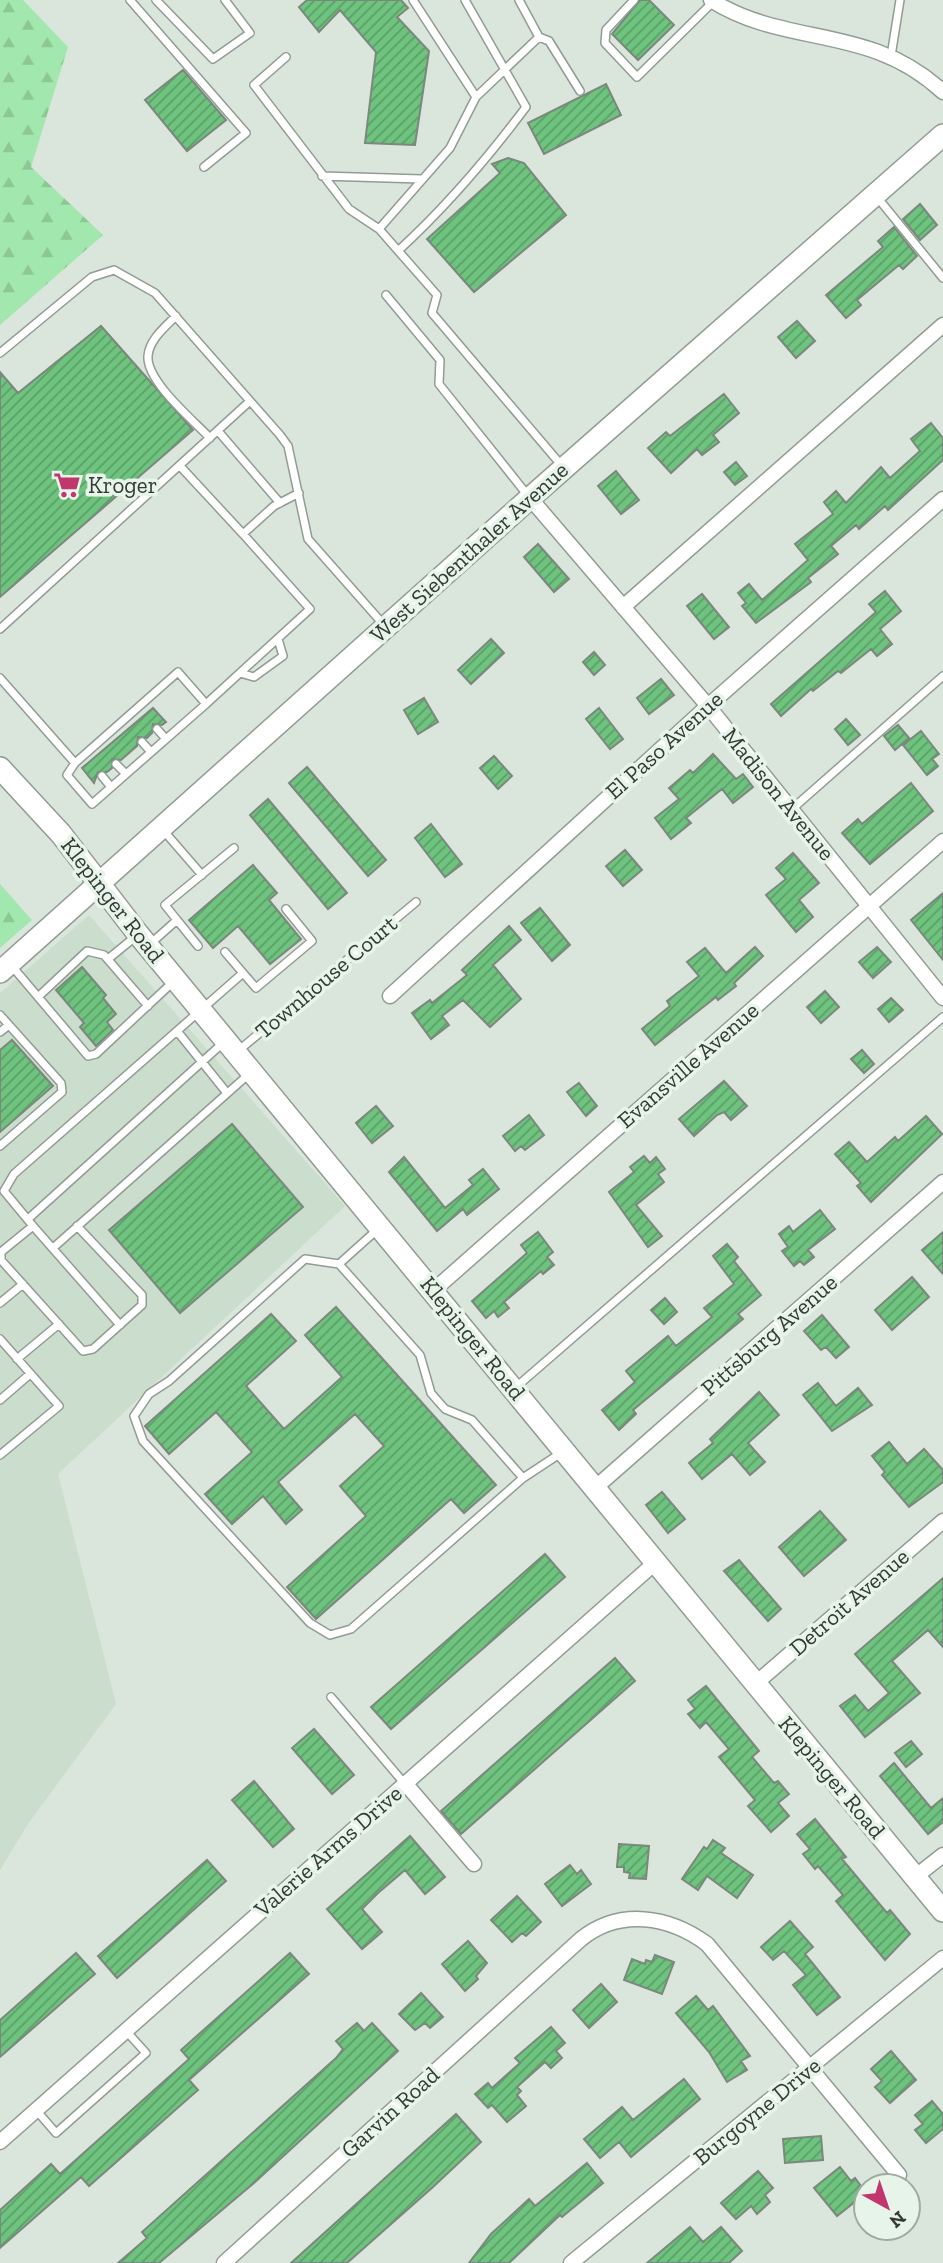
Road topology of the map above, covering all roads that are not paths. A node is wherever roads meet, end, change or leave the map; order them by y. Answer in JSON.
{"nodes":[{"id":1,"x":130,"y":0,"type":"edge"},
{"id":2,"x":156,"y":0,"type":"edge"},
{"id":3,"x":225,"y":0,"type":"edge"},
{"id":4,"x":413,"y":0,"type":"edge"},
{"id":5,"x":465,"y":0,"type":"edge"},
{"id":6,"x":519,"y":0,"type":"edge"},
{"id":7,"x":634,"y":0,"type":"edge"},
{"id":8,"x":900,"y":0,"type":"edge"},
{"id":9,"x":712,"y":1,"type":"edge"},
{"id":10,"x":538,"y":37,"type":"junction"},
{"id":11,"x":891,"y":56,"type":"junction"},
{"id":12,"x":286,"y":57,"type":"dead end"},
{"id":13,"x":505,"y":70,"type":"junction"},
{"id":14,"x":580,"y":91,"type":"dead end"},
{"id":15,"x":943,"y":92,"type":"edge"},
{"id":16,"x":477,"y":97,"type":"junction"},
{"id":17,"x":943,"y":135,"type":"edge"},
{"id":18,"x":204,"y":166,"type":"dead end"},
{"id":19,"x":322,"y":176,"type":"junction"},
{"id":20,"x":421,"y":179,"type":"junction"},
{"id":21,"x":875,"y":195,"type":"junction"},
{"id":22,"x":379,"y":229,"type":"junction"},
{"id":23,"x":399,"y":250,"type":"junction"},
{"id":24,"x":943,"y":278,"type":"edge"},
{"id":25,"x":386,"y":295,"type":"dead end"},
{"id":26,"x":176,"y":316,"type":"junction"},
{"id":27,"x":943,"y":325,"type":"edge"},
{"id":28,"x":0,"y":353,"type":"edge"},
{"id":29,"x":250,"y":401,"type":"junction"},
{"id":30,"x":218,"y":431,"type":"junction"},
{"id":31,"x":210,"y":438,"type":"junction"},
{"id":32,"x":180,"y":466,"type":"junction"},
{"id":33,"x":564,"y":468,"type":"junction"},
{"id":34,"x":299,"y":493,"type":"junction"},
{"id":35,"x":530,"y":498,"type":"junction"},
{"id":36,"x":943,"y":499,"type":"edge"},
{"id":37,"x":280,"y":503,"type":"junction"},
{"id":38,"x":243,"y":534,"type":"junction"},
{"id":39,"x":623,"y":607,"type":"junction"},
{"id":40,"x":385,"y":626,"type":"junction"},
{"id":41,"x":0,"y":629,"type":"edge"},
{"id":42,"x":278,"y":639,"type":"junction"},
{"id":43,"x":240,"y":673,"type":"junction"},
{"id":44,"x":943,"y":676,"type":"edge"},
{"id":45,"x":0,"y":678,"type":"edge"},
{"id":46,"x":206,"y":704,"type":"junction"},
{"id":47,"x":708,"y":706,"type":"junction"},
{"id":48,"x":137,"y":708,"type":"junction"},
{"id":49,"x":144,"y":715,"type":"dead end"},
{"id":50,"x":123,"y":721,"type":"junction"},
{"id":51,"x":130,"y":728,"type":"dead end"},
{"id":52,"x":157,"y":729,"type":"dead end"},
{"id":53,"x":166,"y":739,"type":"junction"},
{"id":54,"x":142,"y":742,"type":"dead end"},
{"id":55,"x":98,"y":743,"type":"junction"},
{"id":56,"x":104,"y":750,"type":"dead end"},
{"id":57,"x":151,"y":752,"type":"junction"},
{"id":58,"x":75,"y":764,"type":"junction"},
{"id":59,"x":116,"y":764,"type":"dead end"},
{"id":60,"x":0,"y":768,"type":"edge"},
{"id":61,"x":126,"y":774,"type":"junction"},
{"id":62,"x":102,"y":776,"type":"dead end"},
{"id":63,"x":111,"y":787,"type":"junction"},
{"id":64,"x":792,"y":809,"type":"junction"},
{"id":65,"x":160,"y":827,"type":"junction"},
{"id":66,"x":943,"y":841,"type":"edge"},
{"id":67,"x":234,"y":848,"type":"dead end"},
{"id":68,"x":202,"y":875,"type":"junction"},
{"id":69,"x":97,"y":883,"type":"junction"},
{"id":70,"x":416,"y":902,"type":"dead end"},
{"id":71,"x":870,"y":905,"type":"junction"},
{"id":72,"x":286,"y":909,"type":"dead end"},
{"id":73,"x":177,"y":920,"type":"junction"},
{"id":74,"x":143,"y":940,"type":"junction"},
{"id":75,"x":198,"y":946,"type":"dead end"},
{"id":76,"x":225,"y":952,"type":"dead end"},
{"id":77,"x":108,"y":959,"type":"junction"},
{"id":78,"x":5,"y":968,"type":"edge"},
{"id":79,"x":243,"y":973,"type":"junction"},
{"id":80,"x":176,"y":979,"type":"junction"},
{"id":81,"x":390,"y":996,"type":"dead end"},
{"id":82,"x":38,"y":997,"type":"junction"},
{"id":83,"x":943,"y":998,"type":"edge"},
{"id":84,"x":148,"y":1006,"type":"junction"},
{"id":85,"x":201,"y":1009,"type":"junction"},
{"id":86,"x":0,"y":1015,"type":"edge"},
{"id":87,"x":943,"y":1017,"type":"edge"},
{"id":88,"x":9,"y":1025,"type":"junction"},
{"id":89,"x":177,"y":1031,"type":"junction"},
{"id":90,"x":0,"y":1032,"type":"edge"},
{"id":91,"x":232,"y":1045,"type":"junction"},
{"id":92,"x":202,"y":1062,"type":"junction"},
{"id":93,"x":253,"y":1070,"type":"junction"},
{"id":94,"x":227,"y":1093,"type":"junction"},
{"id":95,"x":0,"y":1146,"type":"edge"},
{"id":96,"x":943,"y":1182,"type":"edge"},
{"id":97,"x":30,"y":1222,"type":"junction"},
{"id":98,"x":77,"y":1226,"type":"junction"},
{"id":99,"x":381,"y":1226,"type":"junction"},
{"id":100,"x":53,"y":1248,"type":"junction"},
{"id":101,"x":339,"y":1264,"type":"junction"},
{"id":102,"x":23,"y":1284,"type":"junction"},
{"id":103,"x":434,"y":1290,"type":"junction"},
{"id":104,"x":0,"y":1303,"type":"edge"},
{"id":105,"x":59,"y":1324,"type":"junction"},
{"id":106,"x":120,"y":1325,"type":"junction"},
{"id":107,"x":0,"y":1339,"type":"edge"},
{"id":108,"x":17,"y":1359,"type":"junction"},
{"id":109,"x":30,"y":1374,"type":"junction"},
{"id":110,"x":514,"y":1389,"type":"junction"},
{"id":111,"x":0,"y":1399,"type":"edge"},
{"id":112,"x":564,"y":1450,"type":"junction"},
{"id":113,"x":0,"y":1455,"type":"edge"},
{"id":114,"x":523,"y":1478,"type":"junction"},
{"id":115,"x":595,"y":1488,"type":"junction"},
{"id":116,"x":943,"y":1521,"type":"edge"},
{"id":117,"x":656,"y":1562,"type":"junction"},
{"id":118,"x":755,"y":1684,"type":"junction"},
{"id":119,"x":331,"y":1697,"type":"dead end"},
{"id":120,"x":405,"y":1783,"type":"junction"},
{"id":121,"x":943,"y":1855,"type":"edge"},
{"id":122,"x":474,"y":1864,"type":"dead end"},
{"id":123,"x":915,"y":1877,"type":"junction"},
{"id":124,"x":943,"y":1911,"type":"edge"},
{"id":125,"x":943,"y":1958,"type":"edge"},
{"id":126,"x":126,"y":2030,"type":"junction"},
{"id":127,"x":811,"y":2068,"type":"junction"},
{"id":128,"x":36,"y":2110,"type":"junction"},
{"id":129,"x":0,"y":2142,"type":"edge"},
{"id":130,"x":898,"y":2172,"type":"edge"},
{"id":131,"x":224,"y":2263,"type":"edge"},
{"id":132,"x":571,"y":2263,"type":"edge"}],
"edges":[{"from":1,"to":18,"type":"lane"},
{"from":2,"to":3,"type":"lane"},
{"from":4,"to":16,"type":"lane"},
{"from":5,"to":13,"type":"lane"},
{"from":6,"to":10,"type":"lane"},
{"from":7,"to":9,"type":"lane"},
{"from":8,"to":11,"type":"lane"},
{"from":9,"to":11,"type":"street"},
{"from":10,"to":13,"type":"lane"},
{"from":10,"to":14,"type":"lane"},
{"from":11,"to":15,"type":"street"},
{"from":12,"to":19,"type":"lane"},
{"from":13,"to":16,"type":"lane"},
{"from":13,"to":23,"type":"lane"},
{"from":16,"to":20,"type":"lane"},
{"from":17,"to":21,"type":"street","name":"West Siebenthaler Avenue"},
{"from":19,"to":20,"type":"lane"},
{"from":19,"to":22,"type":"lane"},
{"from":20,"to":22,"type":"lane"},
{"from":21,"to":24,"type":"lane"},
{"from":21,"to":33,"type":"street","name":"West Siebenthaler Avenue"},
{"from":22,"to":23,"type":"lane"},
{"from":23,"to":33,"type":"lane"},
{"from":25,"to":35,"type":"lane"},
{"from":26,"to":28,"type":"lane"},
{"from":26,"to":29,"type":"lane"},
{"from":26,"to":31,"type":"lane"},
{"from":27,"to":39,"type":"street"},
{"from":29,"to":30,"type":"lane"},
{"from":29,"to":34,"type":"lane"},
{"from":30,"to":31,"type":"lane"},
{"from":30,"to":37,"type":"lane"},
{"from":31,"to":32,"type":"lane"},
{"from":32,"to":38,"type":"lane"},
{"from":32,"to":41,"type":"lane"},
{"from":33,"to":35,"type":"street","name":"West Siebenthaler Avenue"},
{"from":34,"to":37,"type":"lane"},
{"from":34,"to":40,"type":"lane"},
{"from":35,"to":39,"type":"street","name":"Madison Avenue"},
{"from":35,"to":40,"type":"street","name":"West Siebenthaler Avenue"},
{"from":36,"to":47,"type":"street","name":"El Paso Avenue"},
{"from":37,"to":38,"type":"lane"},
{"from":38,"to":42,"type":"lane"},
{"from":39,"to":47,"type":"street","name":"Madison Avenue"},
{"from":40,"to":65,"type":"street","name":"West Siebenthaler Avenue"},
{"from":42,"to":43,"type":"lane"},
{"from":42,"to":43,"type":"lane"},
{"from":43,"to":46,"type":"lane"},
{"from":44,"to":64,"type":"lane"},
{"from":45,"to":58,"type":"lane"},
{"from":46,"to":48,"type":"lane"},
{"from":46,"to":53,"type":"lane"},
{"from":47,"to":64,"type":"street","name":"Madison Avenue"},
{"from":47,"to":81,"type":"street","name":"El Paso Avenue"},
{"from":48,"to":49,"type":"lane"},
{"from":48,"to":50,"type":"lane"},
{"from":50,"to":51,"type":"lane"},
{"from":50,"to":55,"type":"lane"},
{"from":52,"to":53,"type":"lane"},
{"from":53,"to":57,"type":"lane"},
{"from":54,"to":57,"type":"lane"},
{"from":55,"to":56,"type":"lane"},
{"from":55,"to":58,"type":"lane"},
{"from":57,"to":61,"type":"lane"},
{"from":58,"to":63,"type":"lane"},
{"from":59,"to":61,"type":"lane"},
{"from":60,"to":69,"type":"street","name":"Klepinger Road"},
{"from":61,"to":63,"type":"lane"},
{"from":62,"to":63,"type":"lane"},
{"from":64,"to":71,"type":"street","name":"Madison Avenue"},
{"from":65,"to":68,"type":"lane"},
{"from":65,"to":69,"type":"street","name":"West Siebenthaler Avenue"},
{"from":66,"to":71,"type":"street","name":"Evansville Avenue"},
{"from":67,"to":68,"type":"lane"},
{"from":68,"to":73,"type":"lane"},
{"from":69,"to":74,"type":"street","name":"Klepinger Road"},
{"from":69,"to":78,"type":"street","name":"West Siebenthaler Avenue"},
{"from":70,"to":91,"type":"lane","name":"Townhouse Court"},
{"from":71,"to":83,"type":"street","name":"Madison Avenue"},
{"from":71,"to":103,"type":"street","name":"Evansville Avenue"},
{"from":72,"to":79,"type":"lane"},
{"from":73,"to":74,"type":"lane"},
{"from":73,"to":75,"type":"lane"},
{"from":74,"to":77,"type":"lane"},
{"from":74,"to":80,"type":"street","name":"Klepinger Road"},
{"from":76,"to":79,"type":"lane"},
{"from":77,"to":82,"type":"lane"},
{"from":77,"to":84,"type":"lane"},
{"from":78,"to":82,"type":"lane"},
{"from":79,"to":85,"type":"lane"},
{"from":80,"to":84,"type":"lane"},
{"from":80,"to":85,"type":"street","name":"Klepinger Road"},
{"from":82,"to":84,"type":"lane"},
{"from":85,"to":89,"type":"lane"},
{"from":85,"to":91,"type":"street","name":"Klepinger Road"},
{"from":86,"to":88,"type":"lane"},
{"from":87,"to":110,"type":"lane"},
{"from":88,"to":90,"type":"lane"},
{"from":88,"to":95,"type":"lane"},
{"from":89,"to":92,"type":"lane"},
{"from":89,"to":97,"type":"lane"},
{"from":91,"to":92,"type":"lane","name":"Townhouse Court"},
{"from":91,"to":93,"type":"street","name":"Klepinger Road"},
{"from":92,"to":94,"type":"lane"},
{"from":92,"to":97,"type":"lane","name":"Townhouse Court"},
{"from":93,"to":94,"type":"lane"},
{"from":93,"to":99,"type":"street","name":"Klepinger Road"},
{"from":94,"to":98,"type":"lane"},
{"from":96,"to":115,"type":"street","name":"Pittsburg Avenue"},
{"from":97,"to":100,"type":"lane"},
{"from":97,"to":102,"type":"lane","name":"Townhouse Court"},
{"from":98,"to":100,"type":"lane"},
{"from":98,"to":106,"type":"lane"},
{"from":99,"to":101,"type":"lane"},
{"from":99,"to":103,"type":"street","name":"Klepinger Road"},
{"from":100,"to":106,"type":"lane"},
{"from":101,"to":114,"type":"lane"},
{"from":101,"to":114,"type":"lane"},
{"from":102,"to":104,"type":"lane"},
{"from":102,"to":105,"type":"lane"},
{"from":103,"to":110,"type":"street","name":"Klepinger Road"},
{"from":105,"to":106,"type":"lane"},
{"from":105,"to":108,"type":"lane"},
{"from":107,"to":108,"type":"lane"},
{"from":108,"to":109,"type":"lane"},
{"from":109,"to":111,"type":"lane"},
{"from":109,"to":113,"type":"lane"},
{"from":110,"to":112,"type":"street","name":"Klepinger Road"},
{"from":112,"to":114,"type":"lane"},
{"from":112,"to":115,"type":"street","name":"Klepinger Road"},
{"from":115,"to":117,"type":"street","name":"Klepinger Road"},
{"from":116,"to":118,"type":"street","name":"Detroit Avenue"},
{"from":117,"to":118,"type":"street","name":"Klepinger Road"},
{"from":117,"to":120,"type":"street","name":"Valerie Arms Drive"},
{"from":118,"to":123,"type":"street","name":"Klepinger Road"},
{"from":119,"to":120,"type":"lane"},
{"from":120,"to":122,"type":"street"},
{"from":120,"to":126,"type":"street","name":"Valerie Arms Drive"},
{"from":121,"to":123,"type":"street"},
{"from":123,"to":124,"type":"street","name":"Klepinger Road"},
{"from":125,"to":127,"type":"street","name":"Burgoyne Drive"},
{"from":126,"to":128,"type":"street","name":"Valerie Arms Drive"},
{"from":126,"to":128,"type":"lane"},
{"from":127,"to":130,"type":"street","name":"Garvin Road"},
{"from":127,"to":131,"type":"street","name":"Garvin Road"},
{"from":127,"to":132,"type":"street","name":"Burgoyne Drive"},
{"from":128,"to":129,"type":"street","name":"Valerie Arms Drive"}]}
